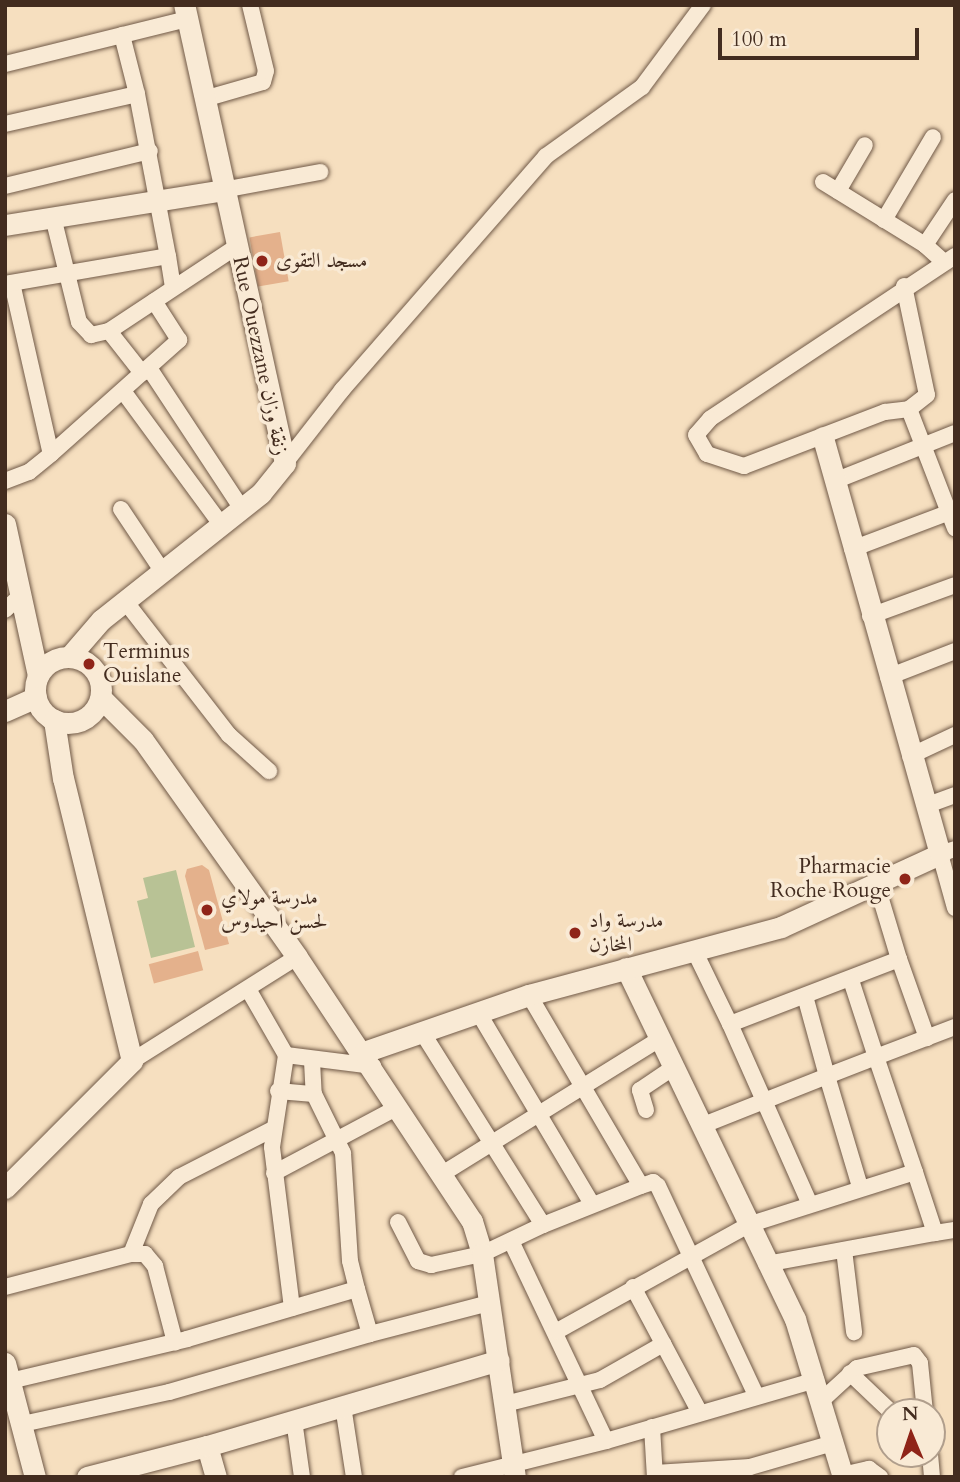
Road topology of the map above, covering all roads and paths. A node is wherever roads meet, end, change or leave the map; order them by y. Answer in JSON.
{"nodes":[{"id":1,"x":250,"y":5,"type":"edge"},
{"id":2,"x":703,"y":5,"type":"edge"},
{"id":3,"x":185,"y":12,"type":"edge"},
{"id":4,"x":122,"y":35,"type":"junction"},
{"id":5,"x":5,"y":64,"type":"edge"},
{"id":6,"x":137,"y":94,"type":"junction"},
{"id":7,"x":204,"y":99,"type":"junction"},
{"id":8,"x":5,"y":124,"type":"edge"},
{"id":9,"x":933,"y":136,"type":"dead end"},
{"id":10,"x":865,"y":145,"type":"dead end"},
{"id":11,"x":150,"y":151,"type":"junction"},
{"id":12,"x":320,"y":172,"type":"dead end"},
{"id":13,"x":823,"y":182,"type":"dead end"},
{"id":14,"x":5,"y":186,"type":"edge"},
{"id":15,"x":223,"y":190,"type":"junction"},
{"id":16,"x":838,"y":191,"type":"junction"},
{"id":17,"x":160,"y":199,"type":"junction"},
{"id":18,"x":955,"y":200,"type":"edge"},
{"id":19,"x":53,"y":217,"type":"junction"},
{"id":20,"x":884,"y":220,"type":"junction"},
{"id":21,"x":5,"y":225,"type":"edge"},
{"id":22,"x":925,"y":245,"type":"junction"},
{"id":23,"x":236,"y":247,"type":"junction"},
{"id":24,"x":167,"y":256,"type":"junction"},
{"id":25,"x":949,"y":258,"type":"edge"},
{"id":26,"x":66,"y":274,"type":"junction"},
{"id":27,"x":9,"y":284,"type":"edge"},
{"id":28,"x":904,"y":286,"type":"junction"},
{"id":29,"x":173,"y":288,"type":"junction"},
{"id":30,"x":154,"y":301,"type":"junction"},
{"id":31,"x":109,"y":331,"type":"junction"},
{"id":32,"x":145,"y":370,"type":"junction"},
{"id":33,"x":123,"y":391,"type":"junction"},
{"id":34,"x":909,"y":409,"type":"junction"},
{"id":35,"x":955,"y":433,"type":"edge"},
{"id":36,"x":823,"y":437,"type":"junction"},
{"id":37,"x":921,"y":446,"type":"junction"},
{"id":38,"x":51,"y":454,"type":"junction"},
{"id":39,"x":285,"y":463,"type":"junction"},
{"id":40,"x":837,"y":480,"type":"junction"},
{"id":41,"x":5,"y":481,"type":"edge"},
{"id":42,"x":121,"y":509,"type":"dead end"},
{"id":43,"x":242,"y":509,"type":"junction"},
{"id":44,"x":953,"y":517,"type":"edge"},
{"id":45,"x":5,"y":524,"type":"edge"},
{"id":46,"x":222,"y":526,"type":"junction"},
{"id":47,"x":852,"y":550,"type":"junction"},
{"id":48,"x":10,"y":571,"type":"edge"},
{"id":49,"x":163,"y":572,"type":"junction"},
{"id":50,"x":955,"y":585,"type":"edge"},
{"id":51,"x":21,"y":595,"type":"junction"},
{"id":52,"x":125,"y":601,"type":"junction"},
{"id":53,"x":5,"y":610,"type":"edge"},
{"id":54,"x":870,"y":616,"type":"junction"},
{"id":55,"x":955,"y":651,"type":"edge"},
{"id":56,"x":69,"y":657,"type":"junction"},
{"id":57,"x":38,"y":675,"type":"junction"},
{"id":58,"x":888,"y":677,"type":"junction"},
{"id":59,"x":36,"y":697,"type":"junction"},
{"id":60,"x":101,"y":698,"type":"junction"},
{"id":61,"x":5,"y":711,"type":"edge"},
{"id":62,"x":54,"y":720,"type":"junction"},
{"id":63,"x":955,"y":735,"type":"edge"},
{"id":64,"x":910,"y":756,"type":"junction"},
{"id":65,"x":269,"y":772,"type":"dead end"},
{"id":66,"x":955,"y":795,"type":"edge"},
{"id":67,"x":925,"y":806,"type":"junction"},
{"id":68,"x":947,"y":851,"type":"edge"},
{"id":69,"x":877,"y":886,"type":"junction"},
{"id":70,"x":955,"y":908,"type":"edge"},
{"id":71,"x":694,"y":950,"type":"junction"},
{"id":72,"x":298,"y":957,"type":"junction"},
{"id":73,"x":899,"y":959,"type":"junction"},
{"id":74,"x":626,"y":968,"type":"junction"},
{"id":75,"x":851,"y":980,"type":"junction"},
{"id":76,"x":248,"y":989,"type":"junction"},
{"id":77,"x":529,"y":995,"type":"junction"},
{"id":78,"x":805,"y":996,"type":"junction"},
{"id":79,"x":478,"y":1012,"type":"junction"},
{"id":80,"x":730,"y":1024,"type":"junction"},
{"id":81,"x":955,"y":1027,"type":"edge"},
{"id":82,"x":422,"y":1032,"type":"junction"},
{"id":83,"x":661,"y":1038,"type":"junction"},
{"id":84,"x":926,"y":1038,"type":"junction"},
{"id":85,"x":286,"y":1055,"type":"junction"},
{"id":86,"x":876,"y":1057,"type":"junction"},
{"id":87,"x":369,"y":1059,"type":"junction"},
{"id":88,"x":132,"y":1061,"type":"junction"},
{"id":89,"x":312,"y":1061,"type":"junction"},
{"id":90,"x":674,"y":1067,"type":"junction"},
{"id":91,"x":827,"y":1076,"type":"junction"},
{"id":92,"x":583,"y":1085,"type":"junction"},
{"id":93,"x":278,"y":1091,"type":"junction"},
{"id":94,"x":314,"y":1094,"type":"junction"},
{"id":95,"x":765,"y":1103,"type":"junction"},
{"id":96,"x":398,"y":1107,"type":"junction"},
{"id":97,"x":646,"y":1110,"type":"dead end"},
{"id":98,"x":540,"y":1111,"type":"junction"},
{"id":99,"x":701,"y":1126,"type":"junction"},
{"id":100,"x":271,"y":1130,"type":"junction"},
{"id":101,"x":339,"y":1140,"type":"junction"},
{"id":102,"x":491,"y":1142,"type":"junction"},
{"id":103,"x":915,"y":1172,"type":"junction"},
{"id":104,"x":274,"y":1173,"type":"junction"},
{"id":105,"x":442,"y":1174,"type":"junction"},
{"id":106,"x":641,"y":1186,"type":"junction"},
{"id":107,"x":860,"y":1187,"type":"junction"},
{"id":108,"x":5,"y":1188,"type":"edge"},
{"id":109,"x":809,"y":1202,"type":"junction"},
{"id":110,"x":592,"y":1204,"type":"junction"},
{"id":111,"x":398,"y":1222,"type":"dead end"},
{"id":112,"x":542,"y":1225,"type":"junction"},
{"id":113,"x":748,"y":1225,"type":"junction"},
{"id":114,"x":955,"y":1230,"type":"edge"},
{"id":115,"x":935,"y":1233,"type":"junction"},
{"id":116,"x":511,"y":1241,"type":"junction"},
{"id":117,"x":844,"y":1250,"type":"junction"},
{"id":118,"x":131,"y":1254,"type":"junction"},
{"id":119,"x":482,"y":1254,"type":"junction"},
{"id":120,"x":688,"y":1256,"type":"junction"},
{"id":121,"x":766,"y":1264,"type":"junction"},
{"id":122,"x":5,"y":1287,"type":"edge"},
{"id":123,"x":633,"y":1287,"type":"junction"},
{"id":124,"x":357,"y":1289,"type":"junction"},
{"id":125,"x":489,"y":1303,"type":"junction"},
{"id":126,"x":292,"y":1307,"type":"junction"},
{"id":127,"x":557,"y":1331,"type":"junction"},
{"id":128,"x":854,"y":1332,"type":"dead end"},
{"id":129,"x":370,"y":1334,"type":"junction"},
{"id":130,"x":175,"y":1342,"type":"junction"},
{"id":131,"x":663,"y":1344,"type":"junction"},
{"id":132,"x":499,"y":1360,"type":"junction"},
{"id":133,"x":8,"y":1372,"type":"edge"},
{"id":134,"x":850,"y":1373,"type":"junction"},
{"id":135,"x":816,"y":1380,"type":"junction"},
{"id":136,"x":581,"y":1386,"type":"junction"},
{"id":137,"x":756,"y":1395,"type":"junction"},
{"id":138,"x":876,"y":1398,"type":"edge"},
{"id":139,"x":923,"y":1398,"type":"edge"},
{"id":140,"x":821,"y":1401,"type":"junction"},
{"id":141,"x":506,"y":1404,"type":"junction"},
{"id":142,"x":343,"y":1406,"type":"junction"},
{"id":143,"x":699,"y":1411,"type":"junction"},
{"id":144,"x":15,"y":1419,"type":"edge"},
{"id":145,"x":294,"y":1420,"type":"junction"},
{"id":146,"x":652,"y":1427,"type":"junction"},
{"id":147,"x":606,"y":1441,"type":"junction"},
{"id":148,"x":833,"y":1443,"type":"junction"},
{"id":149,"x":207,"y":1446,"type":"junction"},
{"id":150,"x":143,"y":1470,"type":"edge"},
{"id":151,"x":514,"y":1471,"type":"edge"},
{"id":152,"x":655,"y":1475,"type":"edge"},
{"id":153,"x":842,"y":1476,"type":"edge"},
{"id":154,"x":35,"y":1477,"type":"edge"},
{"id":155,"x":87,"y":1477,"type":"edge"},
{"id":156,"x":216,"y":1477,"type":"edge"},
{"id":157,"x":302,"y":1477,"type":"edge"},
{"id":158,"x":354,"y":1477,"type":"edge"},
{"id":159,"x":462,"y":1477,"type":"edge"},
{"id":160,"x":880,"y":1477,"type":"edge"}],
"edges":[{"from":1,"to":7,"type":"street"},
{"from":2,"to":39,"type":"street"},
{"from":3,"to":4,"type":"street"},
{"from":3,"to":7,"type":"street","name":"Rue Ouezzane زنقة وزان"},
{"from":4,"to":5,"type":"street"},
{"from":4,"to":6,"type":"street"},
{"from":6,"to":8,"type":"street"},
{"from":6,"to":11,"type":"street"},
{"from":7,"to":15,"type":"street","name":"Rue Ouezzane زنقة وزان"},
{"from":9,"to":20,"type":"street"},
{"from":10,"to":16,"type":"street"},
{"from":11,"to":14,"type":"street"},
{"from":11,"to":17,"type":"street"},
{"from":12,"to":15,"type":"street"},
{"from":13,"to":16,"type":"street"},
{"from":15,"to":17,"type":"street"},
{"from":15,"to":23,"type":"street","name":"Rue Ouezzane زنقة وزان"},
{"from":16,"to":20,"type":"street"},
{"from":17,"to":19,"type":"street"},
{"from":17,"to":24,"type":"street"},
{"from":18,"to":22,"type":"street"},
{"from":19,"to":21,"type":"street"},
{"from":19,"to":26,"type":"street"},
{"from":20,"to":22,"type":"street"},
{"from":22,"to":25,"type":"street"},
{"from":23,"to":29,"type":"street"},
{"from":23,"to":39,"type":"street","name":"Rue Ouezzane زنقة وزان"},
{"from":24,"to":26,"type":"street"},
{"from":24,"to":29,"type":"street"},
{"from":25,"to":28,"type":"street"},
{"from":26,"to":27,"type":"street"},
{"from":26,"to":31,"type":"street"},
{"from":27,"to":38,"type":"street"},
{"from":28,"to":34,"type":"street"},
{"from":28,"to":36,"type":"street"},
{"from":29,"to":30,"type":"street"},
{"from":30,"to":31,"type":"street"},
{"from":30,"to":32,"type":"street"},
{"from":31,"to":32,"type":"street"},
{"from":32,"to":33,"type":"street"},
{"from":32,"to":43,"type":"street"},
{"from":33,"to":38,"type":"street"},
{"from":33,"to":46,"type":"street"},
{"from":34,"to":36,"type":"street"},
{"from":34,"to":37,"type":"street"},
{"from":35,"to":37,"type":"street"},
{"from":36,"to":40,"type":"street"},
{"from":37,"to":40,"type":"street"},
{"from":37,"to":44,"type":"street"},
{"from":38,"to":41,"type":"street"},
{"from":39,"to":43,"type":"street","name":"Rue Ouezzane زنقة وزان"},
{"from":40,"to":47,"type":"street"},
{"from":42,"to":49,"type":"street"},
{"from":43,"to":46,"type":"street","name":"Rue Ouezzane زنقة وزان"},
{"from":44,"to":47,"type":"street"},
{"from":45,"to":48,"type":"street"},
{"from":46,"to":49,"type":"street","name":"Rue Ouezzane زنقة وزان"},
{"from":47,"to":54,"type":"street"},
{"from":48,"to":51,"type":"street"},
{"from":49,"to":52,"type":"street","name":"Rue Ouezzane زنقة وزان"},
{"from":50,"to":54,"type":"street"},
{"from":51,"to":53,"type":"street"},
{"from":51,"to":57,"type":"street"},
{"from":52,"to":56,"type":"street","name":"Rue Ouezzane زنقة وزان"},
{"from":52,"to":65,"type":"street"},
{"from":54,"to":58,"type":"street"},
{"from":55,"to":58,"type":"street"},
{"from":56,"to":57,"type":"street"},
{"from":56,"to":60,"type":"street"},
{"from":57,"to":59,"type":"street"},
{"from":58,"to":64,"type":"street"},
{"from":59,"to":61,"type":"street"},
{"from":59,"to":62,"type":"street"},
{"from":60,"to":62,"type":"street"},
{"from":60,"to":72,"type":"street"},
{"from":62,"to":88,"type":"street"},
{"from":63,"to":64,"type":"street"},
{"from":64,"to":67,"type":"street"},
{"from":66,"to":67,"type":"street"},
{"from":67,"to":68,"type":"street"},
{"from":68,"to":69,"type":"street"},
{"from":68,"to":70,"type":"street"},
{"from":69,"to":71,"type":"street"},
{"from":69,"to":73,"type":"street"},
{"from":71,"to":74,"type":"street"},
{"from":71,"to":80,"type":"street"},
{"from":72,"to":76,"type":"street"},
{"from":72,"to":87,"type":"street"},
{"from":73,"to":75,"type":"street"},
{"from":73,"to":84,"type":"street"},
{"from":74,"to":77,"type":"street"},
{"from":74,"to":83,"type":"street"},
{"from":75,"to":78,"type":"street"},
{"from":75,"to":86,"type":"street"},
{"from":76,"to":85,"type":"street"},
{"from":76,"to":88,"type":"street"},
{"from":77,"to":79,"type":"street"},
{"from":77,"to":92,"type":"street"},
{"from":78,"to":80,"type":"street"},
{"from":78,"to":91,"type":"street"},
{"from":79,"to":82,"type":"street"},
{"from":79,"to":98,"type":"street"},
{"from":80,"to":95,"type":"street"},
{"from":81,"to":84,"type":"street"},
{"from":82,"to":87,"type":"street"},
{"from":82,"to":102,"type":"street"},
{"from":83,"to":90,"type":"street"},
{"from":83,"to":92,"type":"street"},
{"from":84,"to":86,"type":"street"},
{"from":85,"to":89,"type":"street"},
{"from":85,"to":93,"type":"street"},
{"from":86,"to":91,"type":"street"},
{"from":86,"to":103,"type":"street"},
{"from":87,"to":89,"type":"street"},
{"from":87,"to":96,"type":"street"},
{"from":88,"to":108,"type":"street"},
{"from":89,"to":94,"type":"street"},
{"from":90,"to":97,"type":"street"},
{"from":90,"to":99,"type":"street"},
{"from":91,"to":95,"type":"street"},
{"from":91,"to":107,"type":"street"},
{"from":92,"to":98,"type":"street"},
{"from":92,"to":106,"type":"street"},
{"from":93,"to":94,"type":"street"},
{"from":93,"to":100,"type":"street"},
{"from":94,"to":101,"type":"street"},
{"from":95,"to":99,"type":"street"},
{"from":95,"to":109,"type":"street"},
{"from":96,"to":101,"type":"street"},
{"from":96,"to":105,"type":"street"},
{"from":98,"to":102,"type":"street"},
{"from":98,"to":110,"type":"street"},
{"from":99,"to":113,"type":"street"},
{"from":100,"to":104,"type":"street"},
{"from":100,"to":118,"type":"street"},
{"from":101,"to":104,"type":"street"},
{"from":101,"to":124,"type":"street"},
{"from":102,"to":105,"type":"street"},
{"from":102,"to":112,"type":"street"},
{"from":103,"to":107,"type":"street"},
{"from":103,"to":115,"type":"street"},
{"from":104,"to":126,"type":"street"},
{"from":105,"to":119,"type":"street"},
{"from":106,"to":110,"type":"street"},
{"from":106,"to":120,"type":"street"},
{"from":107,"to":109,"type":"street"},
{"from":109,"to":113,"type":"street"},
{"from":110,"to":112,"type":"street"},
{"from":111,"to":119,"type":"street"},
{"from":112,"to":116,"type":"street"},
{"from":113,"to":120,"type":"street"},
{"from":113,"to":121,"type":"street"},
{"from":114,"to":115,"type":"street"},
{"from":115,"to":117,"type":"street"},
{"from":116,"to":119,"type":"street"},
{"from":116,"to":127,"type":"street"},
{"from":117,"to":121,"type":"street"},
{"from":117,"to":128,"type":"street"},
{"from":118,"to":122,"type":"street"},
{"from":118,"to":130,"type":"street"},
{"from":119,"to":125,"type":"street"},
{"from":120,"to":123,"type":"street"},
{"from":120,"to":137,"type":"street"},
{"from":121,"to":135,"type":"street"},
{"from":123,"to":127,"type":"street"},
{"from":123,"to":131,"type":"street"},
{"from":124,"to":126,"type":"street"},
{"from":124,"to":129,"type":"street"},
{"from":125,"to":129,"type":"street"},
{"from":125,"to":132,"type":"street"},
{"from":126,"to":130,"type":"street"},
{"from":127,"to":136,"type":"street"},
{"from":129,"to":144,"type":"street"},
{"from":130,"to":133,"type":"street"},
{"from":131,"to":136,"type":"street"},
{"from":131,"to":143,"type":"street"},
{"from":132,"to":141,"type":"street"},
{"from":132,"to":142,"type":"street"},
{"from":133,"to":144,"type":"street"},
{"from":134,"to":138,"type":"street"},
{"from":134,"to":139,"type":"street"},
{"from":134,"to":140,"type":"street"},
{"from":135,"to":137,"type":"street"},
{"from":135,"to":140,"type":"street"},
{"from":136,"to":141,"type":"street"},
{"from":136,"to":147,"type":"street"},
{"from":137,"to":143,"type":"street"},
{"from":140,"to":148,"type":"street"},
{"from":141,"to":151,"type":"street"},
{"from":142,"to":145,"type":"street"},
{"from":142,"to":158,"type":"street"},
{"from":143,"to":146,"type":"street"},
{"from":144,"to":154,"type":"street"},
{"from":145,"to":149,"type":"street"},
{"from":145,"to":157,"type":"street"},
{"from":146,"to":147,"type":"street"},
{"from":146,"to":152,"type":"street"},
{"from":147,"to":151,"type":"street"},
{"from":148,"to":152,"type":"street"},
{"from":148,"to":153,"type":"street"},
{"from":149,"to":150,"type":"street"},
{"from":149,"to":156,"type":"street"},
{"from":150,"to":155,"type":"street"},
{"from":151,"to":159,"type":"street"},
{"from":153,"to":160,"type":"street"}]}
